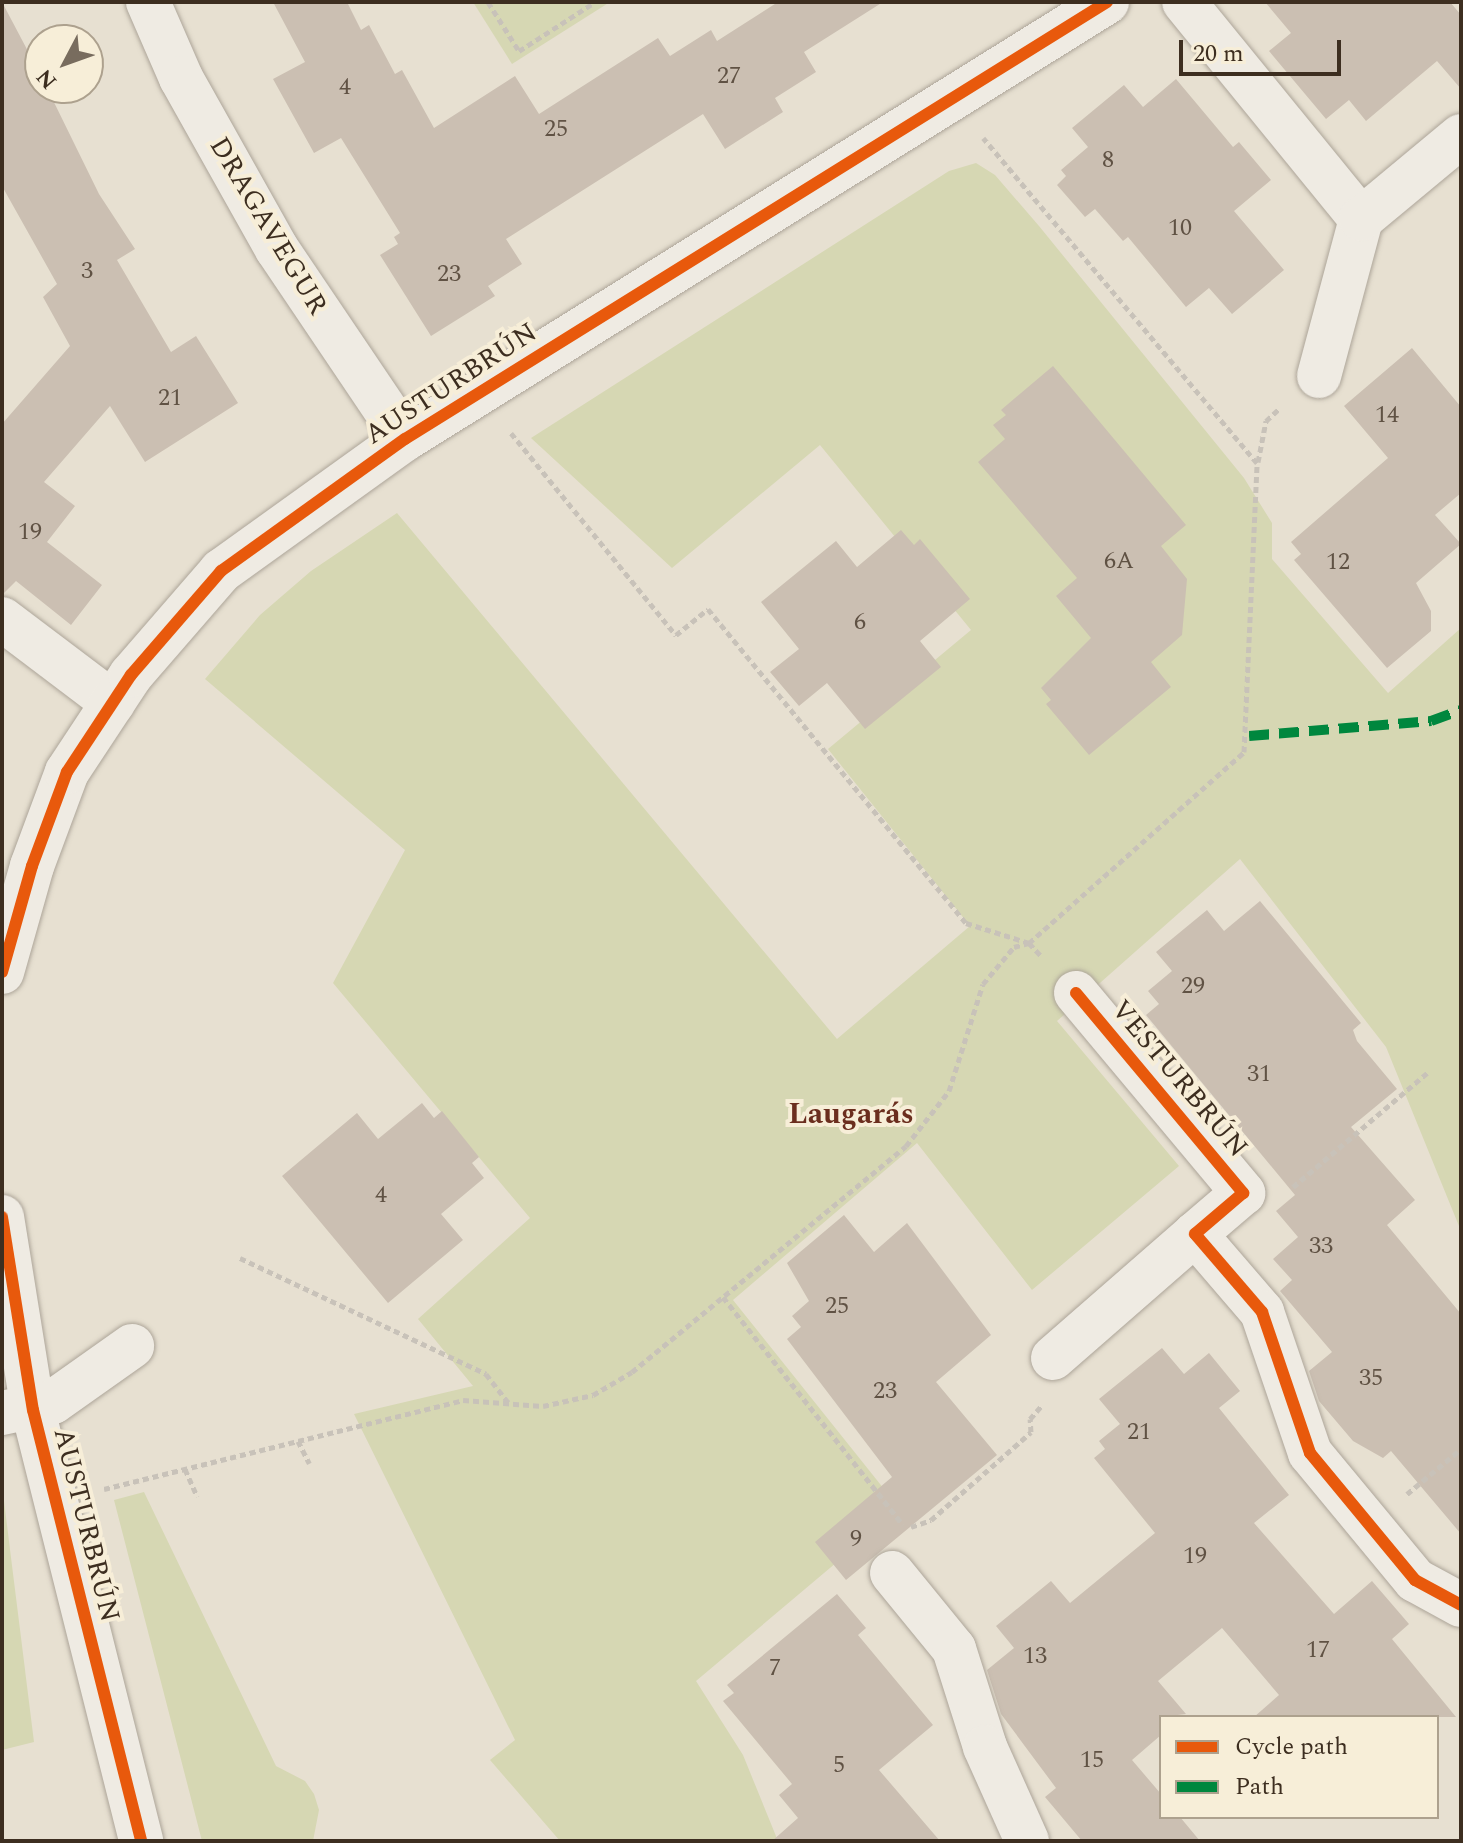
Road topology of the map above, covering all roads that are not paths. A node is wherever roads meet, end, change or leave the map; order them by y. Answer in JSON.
{"nodes":[{"id":1,"x":148,"y":2,"type":"edge"},
{"id":2,"x":1107,"y":2,"type":"edge"},
{"id":3,"x":1184,"y":2,"type":"edge"},
{"id":4,"x":1461,"y":136,"type":"edge"},
{"id":5,"x":1361,"y":219,"type":"junction"},
{"id":6,"x":1319,"y":376,"type":"road end"},
{"id":7,"x":405,"y":439,"type":"junction"},
{"id":8,"x":2,"y":619,"type":"edge"},
{"id":9,"x":113,"y":703,"type":"junction"},
{"id":10,"x":2,"y":972,"type":"edge"},
{"id":11,"x":1076,"y":993,"type":"road end"},
{"id":12,"x":2,"y":1217,"type":"edge"},
{"id":13,"x":1195,"y":1234,"type":"junction"},
{"id":14,"x":132,"y":1346,"type":"dead end"},
{"id":15,"x":1053,"y":1358,"type":"road end"},
{"id":16,"x":17,"y":1412,"type":"edge"},
{"id":17,"x":892,"y":1573,"type":"road end"},
{"id":18,"x":1461,"y":1605,"type":"edge"},
{"id":19,"x":141,"y":1841,"type":"edge"},
{"id":20,"x":1027,"y":1841,"type":"edge"}],
"edges":[{"from":1,"to":7,"type":"street","name":"DRAGAVEGUR"},
{"from":2,"to":7,"type":"street","name":"AUSTURBRÚN"},
{"from":3,"to":5,"type":"street"},
{"from":4,"to":5,"type":"street"},
{"from":5,"to":6,"type":"street"},
{"from":7,"to":9,"type":"street","name":"AUSTURBRÚN"},
{"from":8,"to":9,"type":"street"},
{"from":9,"to":10,"type":"street","name":"AUSTURBRÚN"},
{"from":11,"to":13,"type":"street","name":"VESTURBRÚN"},
{"from":12,"to":16,"type":"street","name":"AUSTURBRÚN"},
{"from":13,"to":15,"type":"street","name":"VESTURBRÚN"},
{"from":13,"to":18,"type":"street"},
{"from":14,"to":16,"type":"street"},
{"from":16,"to":19,"type":"street","name":"AUSTURBRÚN"},
{"from":17,"to":20,"type":"street"}]}
